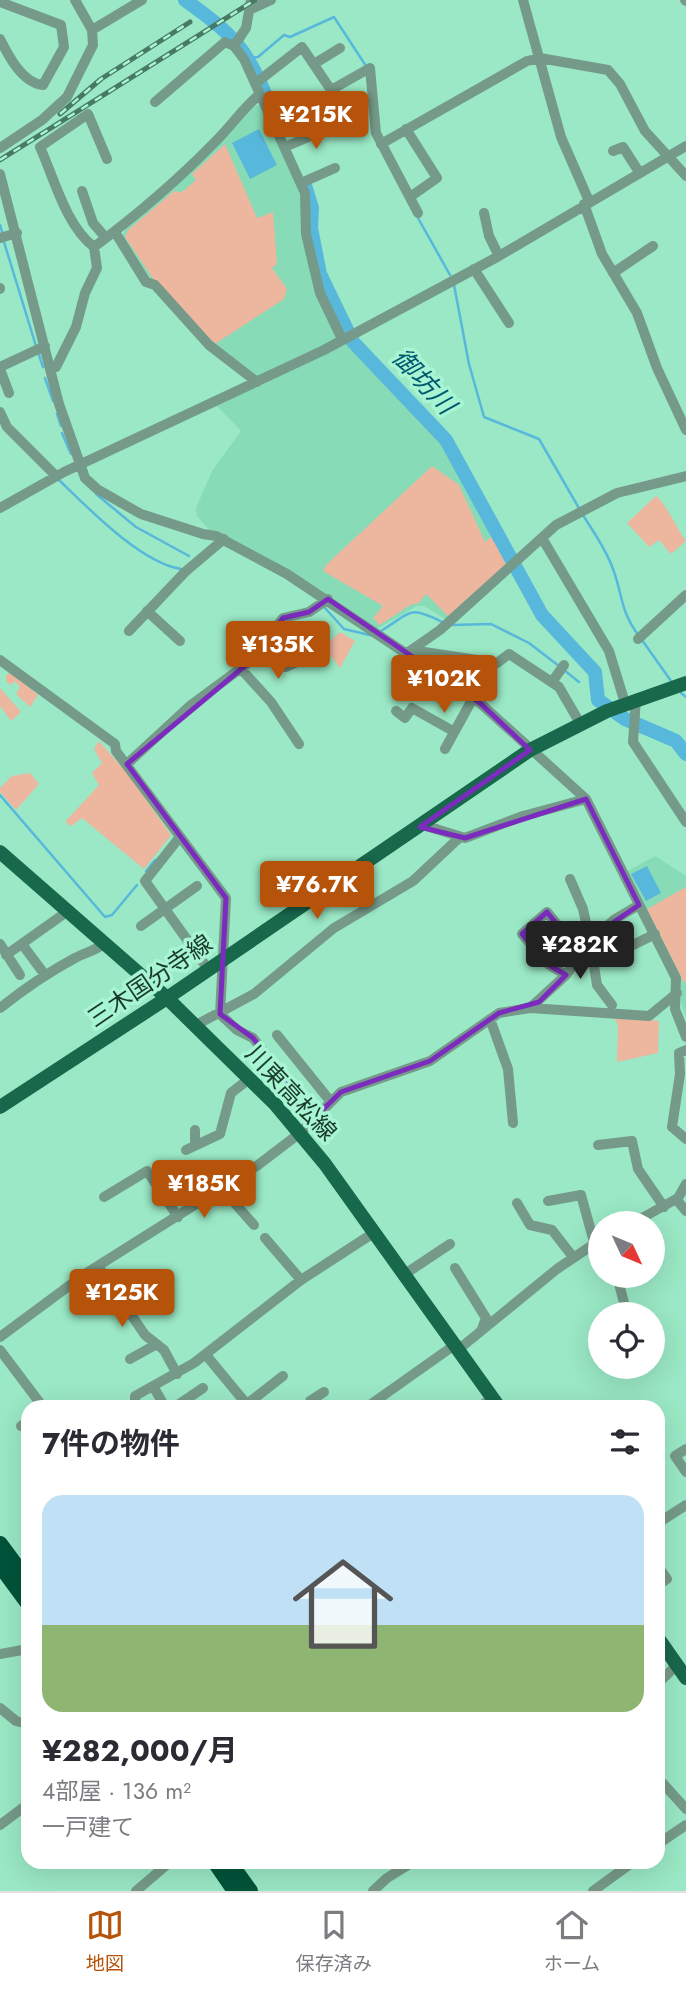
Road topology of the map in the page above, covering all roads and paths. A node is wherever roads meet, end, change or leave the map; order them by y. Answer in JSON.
{"nodes":[{"id":1,"x":75,"y":0,"type":"edge"},
{"id":2,"x":142,"y":0,"type":"edge"},
{"id":3,"x":271,"y":0,"type":"edge"},
{"id":4,"x":523,"y":0,"type":"edge"},
{"id":5,"x":0,"y":2,"type":"edge"},
{"id":6,"x":250,"y":5,"type":"edge"},
{"id":7,"x":92,"y":30,"type":"junction"},
{"id":8,"x":0,"y":38,"type":"edge"},
{"id":9,"x":236,"y":43,"type":"junction"},
{"id":10,"x":340,"y":48,"type":"dead end"},
{"id":11,"x":540,"y":58,"type":"junction"},
{"id":12,"x":314,"y":64,"type":"junction"},
{"id":13,"x":259,"y":81,"type":"junction"},
{"id":14,"x":260,"y":94,"type":"junction"},
{"id":15,"x":155,"y":103,"type":"dead end"},
{"id":16,"x":327,"y":129,"type":"dead end"},
{"id":17,"x":406,"y":129,"type":"junction"},
{"id":18,"x":381,"y":144,"type":"junction"},
{"id":19,"x":288,"y":146,"type":"junction"},
{"id":20,"x":686,"y":146,"type":"edge"},
{"id":21,"x":0,"y":148,"type":"edge"},
{"id":22,"x":613,"y":151,"type":"dead end"},
{"id":23,"x":667,"y":157,"type":"junction"},
{"id":24,"x":107,"y":159,"type":"dead end"},
{"id":25,"x":335,"y":168,"type":"dead end"},
{"id":26,"x":639,"y":172,"type":"junction"},
{"id":27,"x":0,"y":174,"type":"edge"},
{"id":28,"x":686,"y":176,"type":"edge"},
{"id":29,"x":304,"y":181,"type":"junction"},
{"id":30,"x":82,"y":191,"type":"dead end"},
{"id":31,"x":410,"y":197,"type":"junction"},
{"id":32,"x":586,"y":203,"type":"junction"},
{"id":33,"x":418,"y":213,"type":"dead end"},
{"id":34,"x":484,"y":213,"type":"dead end"},
{"id":35,"x":17,"y":233,"type":"junction"},
{"id":36,"x":110,"y":235,"type":"junction"},
{"id":37,"x":0,"y":238,"type":"edge"},
{"id":38,"x":653,"y":246,"type":"dead end"},
{"id":39,"x":94,"y":247,"type":"junction"},
{"id":40,"x":499,"y":256,"type":"junction"},
{"id":41,"x":474,"y":269,"type":"junction"},
{"id":42,"x":613,"y":273,"type":"junction"},
{"id":43,"x":509,"y":323,"type":"dead end"},
{"id":44,"x":343,"y":339,"type":"junction"},
{"id":45,"x":45,"y":346,"type":"junction"},
{"id":46,"x":0,"y":368,"type":"edge"},
{"id":47,"x":50,"y":369,"type":"junction"},
{"id":48,"x":257,"y":382,"type":"junction"},
{"id":49,"x":9,"y":393,"type":"dead end"},
{"id":50,"x":0,"y":412,"type":"edge"},
{"id":51,"x":685,"y":427,"type":"edge"},
{"id":52,"x":80,"y":465,"type":"junction"},
{"id":53,"x":56,"y":476,"type":"junction"},
{"id":54,"x":686,"y":476,"type":"edge"},
{"id":55,"x":0,"y":508,"type":"edge"},
{"id":56,"x":542,"y":538,"type":"junction"},
{"id":57,"x":224,"y":539,"type":"junction"},
{"id":58,"x":686,"y":595,"type":"edge"},
{"id":59,"x":328,"y":599,"type":"junction"},
{"id":60,"x":147,"y":611,"type":"junction"},
{"id":61,"x":129,"y":631,"type":"dead end"},
{"id":62,"x":272,"y":633,"type":"junction"},
{"id":63,"x":638,"y":639,"type":"dead end"},
{"id":64,"x":180,"y":641,"type":"dead end"},
{"id":65,"x":261,"y":649,"type":"junction"},
{"id":66,"x":294,"y":652,"type":"dead end"},
{"id":67,"x":409,"y":652,"type":"junction"},
{"id":68,"x":0,"y":660,"type":"edge"},
{"id":69,"x":310,"y":660,"type":"dead end"},
{"id":70,"x":564,"y":665,"type":"dead end"},
{"id":71,"x":241,"y":669,"type":"junction"},
{"id":72,"x":552,"y":682,"type":"junction"},
{"id":73,"x":686,"y":682,"type":"edge"},
{"id":74,"x":473,"y":698,"type":"junction"},
{"id":75,"x":622,"y":705,"type":"junction"},
{"id":76,"x":396,"y":711,"type":"dead end"},
{"id":77,"x":581,"y":724,"type":"junction"},
{"id":78,"x":453,"y":731,"type":"junction"},
{"id":79,"x":299,"y":744,"type":"dead end"},
{"id":80,"x":444,"y":749,"type":"dead end"},
{"id":81,"x":530,"y":750,"type":"junction"},
{"id":82,"x":127,"y":764,"type":"junction"},
{"id":83,"x":586,"y":799,"type":"junction"},
{"id":84,"x":686,"y":822,"type":"edge"},
{"id":85,"x":423,"y":825,"type":"junction"},
{"id":86,"x":460,"y":837,"type":"junction"},
{"id":87,"x":179,"y":838,"type":"junction"},
{"id":88,"x":0,"y":852,"type":"edge"},
{"id":89,"x":570,"y":879,"type":"dead end"},
{"id":90,"x":197,"y":886,"type":"dead end"},
{"id":91,"x":639,"y":905,"type":"junction"},
{"id":92,"x":164,"y":909,"type":"junction"},
{"id":93,"x":68,"y":911,"type":"junction"},
{"id":94,"x":141,"y":926,"type":"dead end"},
{"id":95,"x":655,"y":934,"type":"junction"},
{"id":96,"x":590,"y":941,"type":"junction"},
{"id":97,"x":105,"y":943,"type":"junction"},
{"id":98,"x":0,"y":944,"type":"edge"},
{"id":99,"x":22,"y":944,"type":"junction"},
{"id":100,"x":627,"y":948,"type":"dead end"},
{"id":101,"x":6,"y":955,"type":"junction"},
{"id":102,"x":582,"y":955,"type":"junction"},
{"id":103,"x":223,"y":959,"type":"junction"},
{"id":104,"x":208,"y":969,"type":"junction"},
{"id":105,"x":20,"y":975,"type":"dead end"},
{"id":106,"x":45,"y":975,"type":"junction"},
{"id":107,"x":566,"y":975,"type":"junction"},
{"id":108,"x":677,"y":993,"type":"junction"},
{"id":109,"x":167,"y":998,"type":"junction"},
{"id":110,"x":612,"y":1006,"type":"dead end"},
{"id":111,"x":0,"y":1007,"type":"edge"},
{"id":112,"x":530,"y":1008,"type":"junction"},
{"id":113,"x":220,"y":1014,"type":"junction"},
{"id":114,"x":490,"y":1019,"type":"junction"},
{"id":115,"x":196,"y":1025,"type":"junction"},
{"id":116,"x":277,"y":1035,"type":"dead end"},
{"id":117,"x":686,"y":1037,"type":"edge"},
{"id":118,"x":686,"y":1050,"type":"edge"},
{"id":119,"x":249,"y":1079,"type":"junction"},
{"id":120,"x":331,"y":1102,"type":"junction"},
{"id":121,"x":0,"y":1107,"type":"edge"},
{"id":122,"x":315,"y":1116,"type":"junction"},
{"id":123,"x":513,"y":1123,"type":"dead end"},
{"id":124,"x":195,"y":1130,"type":"dead end"},
{"id":125,"x":300,"y":1133,"type":"junction"},
{"id":126,"x":686,"y":1139,"type":"edge"},
{"id":127,"x":598,"y":1145,"type":"dead end"},
{"id":128,"x":686,"y":1184,"type":"edge"},
{"id":129,"x":223,"y":1189,"type":"junction"},
{"id":130,"x":104,"y":1197,"type":"dead end"},
{"id":131,"x":676,"y":1199,"type":"junction"},
{"id":132,"x":548,"y":1201,"type":"dead end"},
{"id":133,"x":517,"y":1203,"type":"dead end"},
{"id":134,"x":664,"y":1207,"type":"junction"},
{"id":135,"x":656,"y":1211,"type":"edge"},
{"id":136,"x":686,"y":1211,"type":"edge"},
{"id":137,"x":588,"y":1215,"type":"edge"},
{"id":138,"x":178,"y":1217,"type":"junction"},
{"id":139,"x":254,"y":1225,"type":"dead end"},
{"id":140,"x":375,"y":1233,"type":"junction"},
{"id":141,"x":265,"y":1238,"type":"dead end"},
{"id":142,"x":450,"y":1244,"type":"dead end"},
{"id":143,"x":588,"y":1247,"type":"edge"},
{"id":144,"x":573,"y":1258,"type":"junction"},
{"id":145,"x":98,"y":1266,"type":"junction"},
{"id":146,"x":455,"y":1268,"type":"dead end"},
{"id":147,"x":405,"y":1274,"type":"junction"},
{"id":148,"x":301,"y":1280,"type":"junction"},
{"id":149,"x":481,"y":1331,"type":"junction"},
{"id":150,"x":0,"y":1337,"type":"edge"},
{"id":151,"x":157,"y":1344,"type":"junction"},
{"id":152,"x":457,"y":1347,"type":"junction"},
{"id":153,"x":0,"y":1350,"type":"edge"},
{"id":154,"x":206,"y":1354,"type":"junction"},
{"id":155,"x":131,"y":1359,"type":"dead end"},
{"id":156,"x":177,"y":1374,"type":"junction"},
{"id":157,"x":283,"y":1376,"type":"dead end"},
{"id":158,"x":153,"y":1386,"type":"junction"},
{"id":159,"x":203,"y":1388,"type":"dead end"},
{"id":160,"x":317,"y":1397,"type":"dead end"},
{"id":161,"x":38,"y":1400,"type":"edge"},
{"id":162,"x":135,"y":1400,"type":"edge"},
{"id":163,"x":161,"y":1400,"type":"edge"},
{"id":164,"x":185,"y":1400,"type":"edge"},
{"id":165,"x":244,"y":1400,"type":"edge"},
{"id":166,"x":254,"y":1400,"type":"edge"},
{"id":167,"x":319,"y":1400,"type":"edge"},
{"id":168,"x":378,"y":1400,"type":"edge"},
{"id":169,"x":494,"y":1400,"type":"edge"},
{"id":170,"x":686,"y":1449,"type":"edge"},
{"id":171,"x":686,"y":1472,"type":"edge"},
{"id":172,"x":686,"y":1506,"type":"edge"},
{"id":173,"x":665,"y":1518,"type":"edge"},
{"id":174,"x":0,"y":1544,"type":"edge"},
{"id":175,"x":0,"y":1564,"type":"edge"},
{"id":176,"x":21,"y":1572,"type":"edge"},
{"id":177,"x":21,"y":1593,"type":"edge"},
{"id":178,"x":665,"y":1647,"type":"edge"},
{"id":179,"x":21,"y":1650,"type":"edge"},
{"id":180,"x":0,"y":1654,"type":"edge"},
{"id":181,"x":682,"y":1670,"type":"edge"},
{"id":182,"x":665,"y":1679,"type":"edge"},
{"id":183,"x":0,"y":1708,"type":"edge"},
{"id":184,"x":21,"y":1722,"type":"edge"},
{"id":185,"x":665,"y":1786,"type":"edge"},
{"id":186,"x":21,"y":1809,"type":"edge"},
{"id":187,"x":686,"y":1809,"type":"edge"},
{"id":188,"x":0,"y":1825,"type":"edge"},
{"id":189,"x":686,"y":1825,"type":"edge"},
{"id":190,"x":665,"y":1839,"type":"edge"},
{"id":191,"x":162,"y":1869,"type":"edge"},
{"id":192,"x":220,"y":1869,"type":"edge"},
{"id":193,"x":234,"y":1869,"type":"edge"},
{"id":194,"x":402,"y":1869,"type":"edge"},
{"id":195,"x":623,"y":1869,"type":"edge"},
{"id":196,"x":137,"y":1891,"type":"edge"},
{"id":197,"x":235,"y":1891,"type":"edge"},
{"id":198,"x":250,"y":1891,"type":"edge"},
{"id":199,"x":373,"y":1891,"type":"edge"},
{"id":200,"x":593,"y":1891,"type":"edge"}],
"edges":[{"from":1,"to":7,"type":"street"},
{"from":2,"to":7,"type":"street"},
{"from":3,"to":6,"type":"street"},
{"from":4,"to":11,"type":"street"},
{"from":5,"to":8,"type":"street"},
{"from":6,"to":9,"type":"street"},
{"from":7,"to":21,"type":"street"},
{"from":9,"to":13,"type":"street"},
{"from":9,"to":15,"type":"street"},
{"from":10,"to":12,"type":"street"},
{"from":11,"to":17,"type":"street"},
{"from":11,"to":23,"type":"street"},
{"from":11,"to":32,"type":"street"},
{"from":12,"to":13,"type":"street"},
{"from":12,"to":18,"type":"street"},
{"from":13,"to":14,"type":"street"},
{"from":14,"to":19,"type":"street"},
{"from":14,"to":36,"type":"street"},
{"from":16,"to":19,"type":"street"},
{"from":17,"to":18,"type":"street"},
{"from":17,"to":31,"type":"street"},
{"from":18,"to":31,"type":"street"},
{"from":19,"to":29,"type":"street"},
{"from":20,"to":23,"type":"street"},
{"from":22,"to":26,"type":"street"},
{"from":23,"to":26,"type":"street"},
{"from":23,"to":28,"type":"street"},
{"from":24,"to":39,"type":"street"},
{"from":25,"to":29,"type":"street"},
{"from":26,"to":32,"type":"street"},
{"from":27,"to":35,"type":"street"},
{"from":29,"to":44,"type":"street"},
{"from":30,"to":36,"type":"street"},
{"from":31,"to":33,"type":"street"},
{"from":32,"to":40,"type":"street"},
{"from":32,"to":42,"type":"street"},
{"from":34,"to":40,"type":"street"},
{"from":35,"to":37,"type":"street"},
{"from":35,"to":45,"type":"street"},
{"from":36,"to":39,"type":"street"},
{"from":36,"to":48,"type":"street"},
{"from":38,"to":42,"type":"street"},
{"from":39,"to":47,"type":"street"},
{"from":40,"to":41,"type":"street"},
{"from":41,"to":43,"type":"street"},
{"from":41,"to":44,"type":"street"},
{"from":42,"to":51,"type":"street"},
{"from":44,"to":48,"type":"street"},
{"from":45,"to":46,"type":"street"},
{"from":45,"to":47,"type":"street"},
{"from":46,"to":49,"type":"street"},
{"from":47,"to":52,"type":"street"},
{"from":48,"to":52,"type":"street"},
{"from":50,"to":53,"type":"street"},
{"from":52,"to":53,"type":"street"},
{"from":52,"to":57,"type":"street"},
{"from":53,"to":55,"type":"street"},
{"from":54,"to":56,"type":"street"},
{"from":56,"to":67,"type":"street"},
{"from":56,"to":75,"type":"street"},
{"from":57,"to":59,"type":"street"},
{"from":57,"to":60,"type":"street"},
{"from":58,"to":63,"type":"street"},
{"from":59,"to":62,"type":"street"},
{"from":59,"to":67,"type":"street"},
{"from":60,"to":61,"type":"street"},
{"from":60,"to":64,"type":"street"},
{"from":62,"to":65,"type":"street"},
{"from":62,"to":66,"type":"street"},
{"from":65,"to":69,"type":"street"},
{"from":65,"to":71,"type":"street"},
{"from":67,"to":72,"type":"street"},
{"from":67,"to":74,"type":"street"},
{"from":68,"to":82,"type":"street"},
{"from":70,"to":72,"type":"street"},
{"from":71,"to":79,"type":"street"},
{"from":71,"to":82,"type":"street"},
{"from":72,"to":77,"type":"street"},
{"from":73,"to":75,"type":"main road","name":"三木国分寺線"},
{"from":74,"to":78,"type":"street"},
{"from":74,"to":81,"type":"street"},
{"from":75,"to":77,"type":"main road","name":"三木国分寺線"},
{"from":75,"to":84,"type":"street"},
{"from":76,"to":78,"type":"street"},
{"from":77,"to":81,"type":"main road","name":"三木国分寺線"},
{"from":78,"to":80,"type":"street"},
{"from":81,"to":83,"type":"street"},
{"from":81,"to":85,"type":"main road","name":"三木国分寺線"},
{"from":82,"to":87,"type":"street"},
{"from":83,"to":86,"type":"street"},
{"from":83,"to":91,"type":"street"},
{"from":85,"to":86,"type":"street"},
{"from":85,"to":103,"type":"main road","name":"三木国分寺線"},
{"from":86,"to":113,"type":"street"},
{"from":87,"to":92,"type":"street"},
{"from":87,"to":103,"type":"street"},
{"from":88,"to":93,"type":"main road","name":"川東高松線"},
{"from":89,"to":96,"type":"street"},
{"from":90,"to":92,"type":"street"},
{"from":91,"to":95,"type":"street"},
{"from":91,"to":96,"type":"street"},
{"from":92,"to":94,"type":"street"},
{"from":92,"to":104,"type":"street"},
{"from":93,"to":97,"type":"main road","name":"川東高松線"},
{"from":93,"to":99,"type":"street"},
{"from":95,"to":100,"type":"street"},
{"from":95,"to":108,"type":"street"},
{"from":96,"to":102,"type":"street"},
{"from":96,"to":110,"type":"street"},
{"from":97,"to":106,"type":"street"},
{"from":97,"to":109,"type":"main road","name":"川東高松線"},
{"from":98,"to":101,"type":"street"},
{"from":99,"to":101,"type":"street"},
{"from":99,"to":106,"type":"street"},
{"from":101,"to":105,"type":"street"},
{"from":102,"to":107,"type":"street"},
{"from":102,"to":107,"type":"street"},
{"from":103,"to":104,"type":"main road","name":"三木国分寺線"},
{"from":103,"to":113,"type":"street"},
{"from":104,"to":109,"type":"main road","name":"三木国分寺線"},
{"from":106,"to":111,"type":"street"},
{"from":107,"to":112,"type":"street"},
{"from":108,"to":112,"type":"street"},
{"from":108,"to":117,"type":"street"},
{"from":109,"to":115,"type":"main road","name":"川東高松線"},
{"from":109,"to":121,"type":"main road","name":"三木国分寺線"},
{"from":112,"to":114,"type":"street"},
{"from":113,"to":115,"type":"street"},
{"from":113,"to":122,"type":"street"},
{"from":114,"to":120,"type":"street"},
{"from":114,"to":123,"type":"street"},
{"from":115,"to":119,"type":"main road","name":"川東高松線"},
{"from":116,"to":120,"type":"street"},
{"from":118,"to":126,"type":"street"},
{"from":119,"to":124,"type":"street"},
{"from":119,"to":125,"type":"main road","name":"川東高松線"},
{"from":120,"to":122,"type":"street"},
{"from":122,"to":125,"type":"street"},
{"from":125,"to":129,"type":"street"},
{"from":125,"to":140,"type":"main road","name":"川東高松線"},
{"from":127,"to":134,"type":"street"},
{"from":128,"to":131,"type":"street"},
{"from":129,"to":138,"type":"street"},
{"from":129,"to":139,"type":"street"},
{"from":130,"to":138,"type":"street"},
{"from":131,"to":134,"type":"street"},
{"from":131,"to":136,"type":"street"},
{"from":132,"to":137,"type":"street"},
{"from":133,"to":144,"type":"street"},
{"from":134,"to":135,"type":"street"},
{"from":138,"to":145,"type":"street"},
{"from":140,"to":147,"type":"main road","name":"川東高松線"},
{"from":140,"to":148,"type":"street"},
{"from":141,"to":148,"type":"street"},
{"from":142,"to":147,"type":"street"},
{"from":143,"to":144,"type":"street"},
{"from":144,"to":149,"type":"street"},
{"from":145,"to":150,"type":"street"},
{"from":145,"to":151,"type":"street"},
{"from":146,"to":149,"type":"street"},
{"from":147,"to":152,"type":"main road","name":"川東高松線"},
{"from":148,"to":154,"type":"street"},
{"from":149,"to":152,"type":"street"},
{"from":151,"to":155,"type":"street"},
{"from":151,"to":156,"type":"street"},
{"from":152,"to":168,"type":"street"},
{"from":152,"to":169,"type":"main road","name":"川東高松線"},
{"from":153,"to":161,"type":"street"},
{"from":154,"to":156,"type":"street"},
{"from":154,"to":165,"type":"street"},
{"from":156,"to":158,"type":"street"},
{"from":157,"to":166,"type":"street"},
{"from":158,"to":162,"type":"street"},
{"from":158,"to":163,"type":"street"},
{"from":159,"to":164,"type":"street"},
{"from":160,"to":167,"type":"street"},
{"from":170,"to":171,"type":"street"},
{"from":172,"to":173,"type":"street"},
{"from":174,"to":176,"type":"highway"},
{"from":175,"to":177,"type":"highway"},
{"from":178,"to":181,"type":"main road"},
{"from":179,"to":180,"type":"street"},
{"from":181,"to":182,"type":"street"},
{"from":183,"to":184,"type":"street"},
{"from":185,"to":187,"type":"street"},
{"from":186,"to":188,"type":"street"},
{"from":189,"to":190,"type":"street"},
{"from":191,"to":196,"type":"street"},
{"from":192,"to":197,"type":"highway"},
{"from":193,"to":198,"type":"highway"},
{"from":194,"to":199,"type":"street"},
{"from":195,"to":200,"type":"street"}]}
